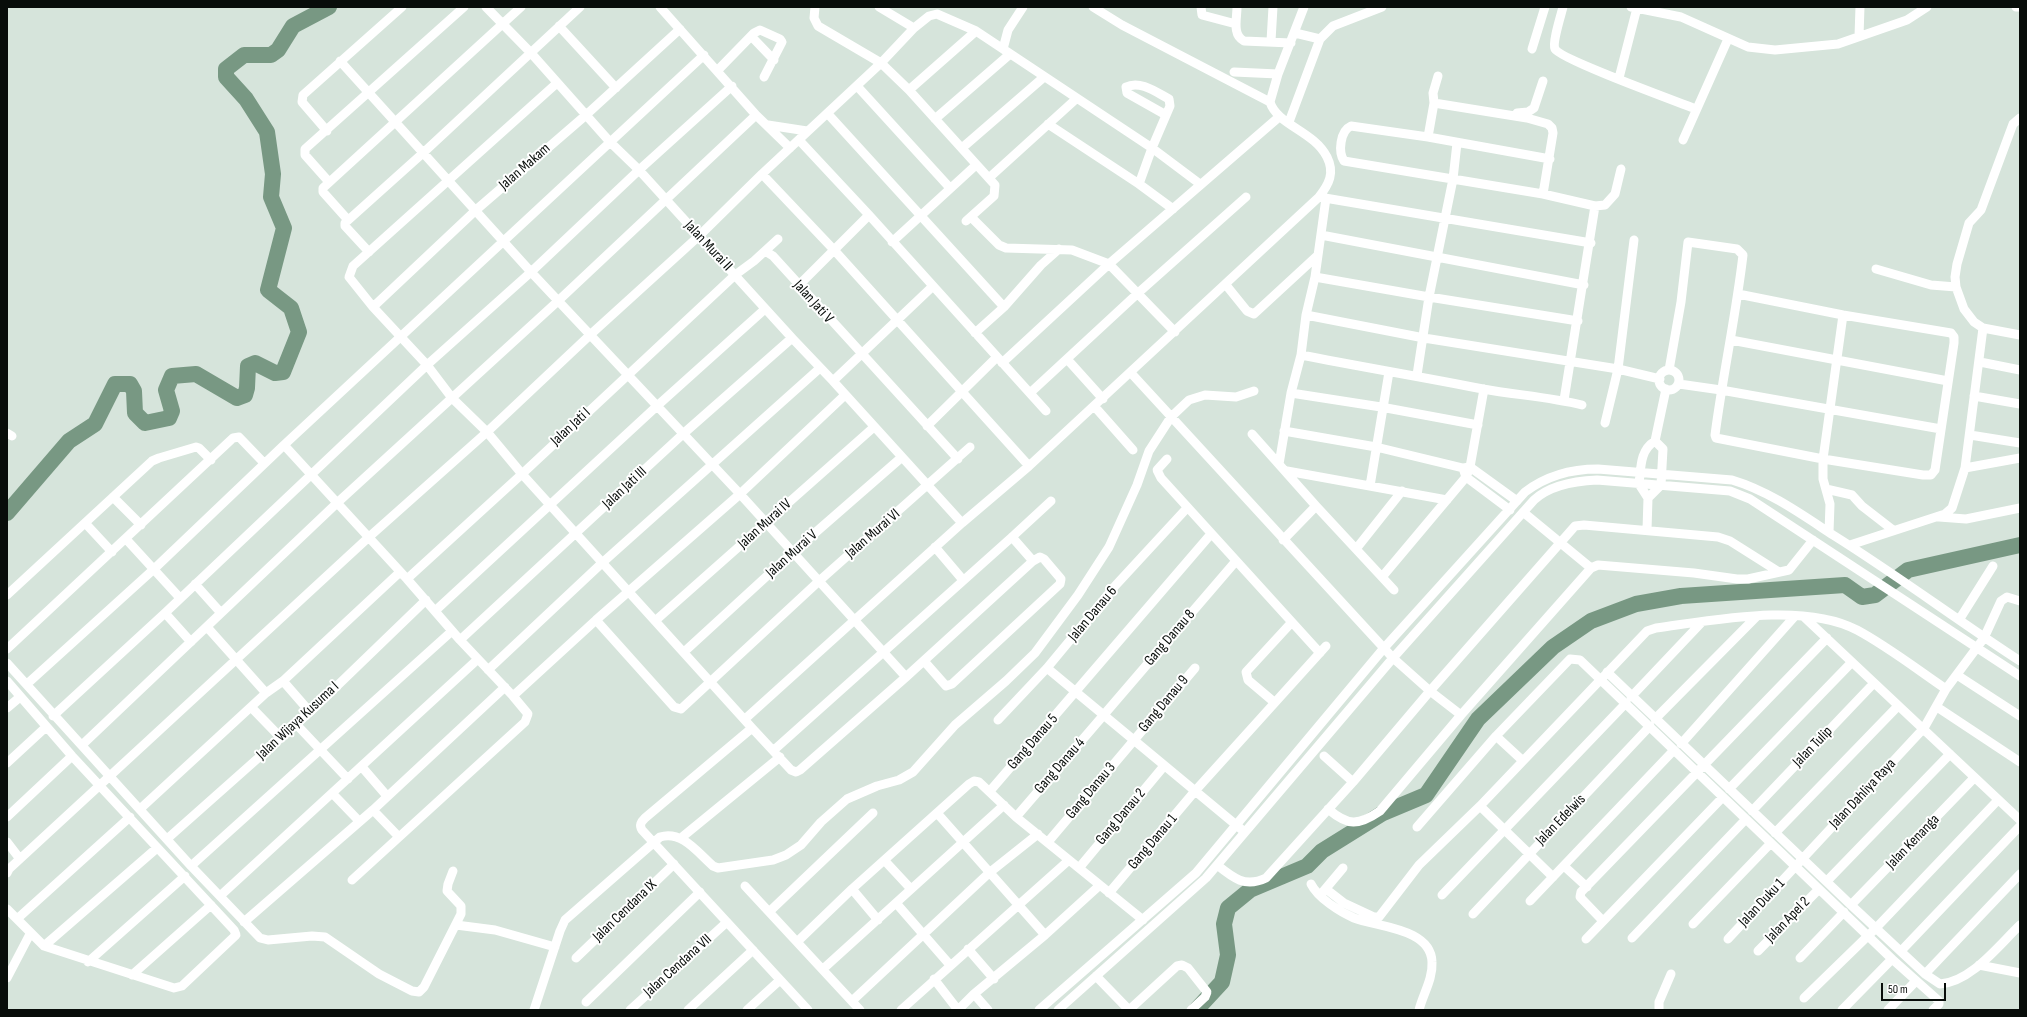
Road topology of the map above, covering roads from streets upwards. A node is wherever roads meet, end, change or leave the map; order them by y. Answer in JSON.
{"nodes":[{"id":1,"x":402,"y":7,"type":"edge"},
{"id":2,"x":464,"y":7,"type":"edge"},
{"id":3,"x":486,"y":7,"type":"edge"},
{"id":4,"x":521,"y":7,"type":"edge"},
{"id":5,"x":580,"y":7,"type":"edge"},
{"id":6,"x":660,"y":7,"type":"edge"},
{"id":7,"x":815,"y":7,"type":"edge"},
{"id":8,"x":879,"y":7,"type":"edge"},
{"id":9,"x":1023,"y":7,"type":"edge"},
{"id":10,"x":1093,"y":7,"type":"edge"},
{"id":11,"x":1237,"y":7,"type":"edge"},
{"id":12,"x":1273,"y":7,"type":"edge"},
{"id":13,"x":1304,"y":7,"type":"edge"},
{"id":14,"x":1382,"y":7,"type":"edge"},
{"id":15,"x":1545,"y":7,"type":"edge"},
{"id":16,"x":1563,"y":7,"type":"edge"},
{"id":17,"x":1634,"y":7,"type":"edge"},
{"id":18,"x":1860,"y":7,"type":"edge"},
{"id":19,"x":1928,"y":7,"type":"edge"},
{"id":20,"x":2016,"y":7,"type":"edge"},
{"id":21,"x":2020,"y":7,"type":"edge"},
{"id":22,"x":1201,"y":9,"type":"edge"},
{"id":23,"x":503,"y":24,"type":"junction"},
{"id":24,"x":1236,"y":24,"type":"junction"},
{"id":25,"x":560,"y":26,"type":"junction"},
{"id":26,"x":914,"y":28,"type":"junction"},
{"id":27,"x":680,"y":29,"type":"junction"},
{"id":28,"x":976,"y":31,"type":"junction"},
{"id":29,"x":1295,"y":33,"type":"junction"},
{"id":30,"x":751,"y":36,"type":"junction"},
{"id":31,"x":1859,"y":36,"type":"junction"},
{"id":32,"x":1320,"y":39,"type":"junction"},
{"id":33,"x":1728,"y":39,"type":"junction"},
{"id":34,"x":1271,"y":41,"type":"junction"},
{"id":35,"x":1291,"y":43,"type":"junction"},
{"id":36,"x":1532,"y":49,"type":"dead end"},
{"id":37,"x":1007,"y":52,"type":"junction"},
{"id":38,"x":531,"y":53,"type":"junction"},
{"id":39,"x":704,"y":55,"type":"junction"},
{"id":40,"x":774,"y":60,"type":"junction"},
{"id":41,"x":340,"y":61,"type":"junction"},
{"id":42,"x":881,"y":63,"type":"junction"},
{"id":43,"x":718,"y":70,"type":"junction"},
{"id":44,"x":1234,"y":72,"type":"dead end"},
{"id":45,"x":1278,"y":74,"type":"junction"},
{"id":46,"x":1438,"y":76,"type":"dead end"},
{"id":47,"x":764,"y":78,"type":"dead end"},
{"id":48,"x":1044,"y":78,"type":"junction"},
{"id":49,"x":1619,"y":78,"type":"junction"},
{"id":50,"x":1543,"y":81,"type":"dead end"},
{"id":51,"x":557,"y":83,"type":"junction"},
{"id":52,"x":732,"y":86,"type":"junction"},
{"id":53,"x":857,"y":86,"type":"junction"},
{"id":54,"x":616,"y":88,"type":"junction"},
{"id":55,"x":909,"y":90,"type":"junction"},
{"id":56,"x":369,"y":93,"type":"junction"},
{"id":57,"x":1076,"y":99,"type":"junction"},
{"id":58,"x":1270,"y":102,"type":"junction"},
{"id":59,"x":1434,"y":102,"type":"junction"},
{"id":60,"x":1696,"y":109,"type":"junction"},
{"id":61,"x":828,"y":114,"type":"junction"},
{"id":62,"x":586,"y":115,"type":"junction"},
{"id":63,"x":756,"y":115,"type":"junction"},
{"id":64,"x":1166,"y":115,"type":"junction"},
{"id":65,"x":1515,"y":116,"type":"junction"},
{"id":66,"x":1279,"y":117,"type":"junction"},
{"id":67,"x":2020,"y":118,"type":"edge"},
{"id":68,"x":935,"y":119,"type":"junction"},
{"id":69,"x":1289,"y":122,"type":"junction"},
{"id":70,"x":395,"y":123,"type":"junction"},
{"id":71,"x":1048,"y":124,"type":"junction"},
{"id":72,"x":768,"y":125,"type":"junction"},
{"id":73,"x":327,"y":131,"type":"junction"},
{"id":74,"x":807,"y":131,"type":"junction"},
{"id":75,"x":1428,"y":137,"type":"junction"},
{"id":76,"x":799,"y":140,"type":"junction"},
{"id":77,"x":1683,"y":140,"type":"dead end"},
{"id":78,"x":610,"y":142,"type":"junction"},
{"id":79,"x":1458,"y":143,"type":"junction"},
{"id":80,"x":790,"y":148,"type":"junction"},
{"id":81,"x":962,"y":148,"type":"junction"},
{"id":82,"x":1152,"y":148,"type":"junction"},
{"id":83,"x":422,"y":153,"type":"junction"},
{"id":84,"x":1550,"y":159,"type":"junction"},
{"id":85,"x":976,"y":165,"type":"junction"},
{"id":86,"x":1621,"y":169,"type":"dead end"},
{"id":87,"x":639,"y":170,"type":"junction"},
{"id":88,"x":762,"y":174,"type":"junction"},
{"id":89,"x":990,"y":177,"type":"junction"},
{"id":90,"x":1453,"y":179,"type":"junction"},
{"id":91,"x":448,"y":180,"type":"junction"},
{"id":92,"x":329,"y":182,"type":"junction"},
{"id":93,"x":1139,"y":184,"type":"junction"},
{"id":94,"x":1200,"y":184,"type":"junction"},
{"id":95,"x":950,"y":188,"type":"junction"},
{"id":96,"x":1543,"y":194,"type":"junction"},
{"id":97,"x":1246,"y":196,"type":"dead end"},
{"id":98,"x":1323,"y":198,"type":"junction"},
{"id":99,"x":666,"y":200,"type":"junction"},
{"id":100,"x":1595,"y":206,"type":"junction"},
{"id":101,"x":1173,"y":209,"type":"junction"},
{"id":102,"x":476,"y":210,"type":"junction"},
{"id":103,"x":922,"y":215,"type":"junction"},
{"id":104,"x":870,"y":216,"type":"junction"},
{"id":105,"x":1445,"y":218,"type":"junction"},
{"id":106,"x":348,"y":220,"type":"junction"},
{"id":107,"x":699,"y":236,"type":"junction"},
{"id":108,"x":1321,"y":236,"type":"junction"},
{"id":109,"x":778,"y":239,"type":"dead end"},
{"id":110,"x":1634,"y":240,"type":"dead end"},
{"id":111,"x":504,"y":242,"type":"junction"},
{"id":112,"x":892,"y":242,"type":"junction"},
{"id":113,"x":1591,"y":243,"type":"junction"},
{"id":114,"x":1059,"y":249,"type":"junction"},
{"id":115,"x":765,"y":251,"type":"junction"},
{"id":116,"x":835,"y":251,"type":"junction"},
{"id":117,"x":369,"y":252,"type":"junction"},
{"id":118,"x":1318,"y":256,"type":"junction"},
{"id":119,"x":1437,"y":258,"type":"junction"},
{"id":120,"x":1109,"y":264,"type":"junction"},
{"id":121,"x":1876,"y":269,"type":"dead end"},
{"id":122,"x":531,"y":272,"type":"junction"},
{"id":123,"x":735,"y":275,"type":"junction"},
{"id":124,"x":1315,"y":277,"type":"junction"},
{"id":125,"x":1226,"y":285,"type":"junction"},
{"id":126,"x":1584,"y":285,"type":"junction"},
{"id":127,"x":798,"y":286,"type":"junction"},
{"id":128,"x":933,"y":286,"type":"junction"},
{"id":129,"x":1956,"y":287,"type":"junction"},
{"id":130,"x":1137,"y":294,"type":"junction"},
{"id":131,"x":1738,"y":294,"type":"junction"},
{"id":132,"x":1429,"y":298,"type":"junction"},
{"id":133,"x":558,"y":301,"type":"junction"},
{"id":134,"x":373,"y":307,"type":"junction"},
{"id":135,"x":1004,"y":307,"type":"junction"},
{"id":136,"x":765,"y":309,"type":"junction"},
{"id":137,"x":1306,"y":315,"type":"junction"},
{"id":138,"x":1843,"y":315,"type":"junction"},
{"id":139,"x":896,"y":320,"type":"junction"},
{"id":140,"x":1578,"y":321,"type":"junction"},
{"id":141,"x":1983,"y":328,"type":"junction"},
{"id":142,"x":1175,"y":332,"type":"junction"},
{"id":143,"x":974,"y":333,"type":"junction"},
{"id":144,"x":400,"y":335,"type":"junction"},
{"id":145,"x":590,"y":335,"type":"junction"},
{"id":146,"x":2020,"y":335,"type":"edge"},
{"id":147,"x":792,"y":338,"type":"junction"},
{"id":148,"x":1424,"y":338,"type":"junction"},
{"id":149,"x":1731,"y":340,"type":"junction"},
{"id":150,"x":860,"y":354,"type":"junction"},
{"id":151,"x":1301,"y":355,"type":"junction"},
{"id":152,"x":1067,"y":359,"type":"junction"},
{"id":153,"x":999,"y":360,"type":"junction"},
{"id":154,"x":1569,"y":362,"type":"junction"},
{"id":155,"x":1836,"y":362,"type":"junction"},
{"id":156,"x":1980,"y":362,"type":"junction"},
{"id":157,"x":427,"y":365,"type":"junction"},
{"id":158,"x":820,"y":368,"type":"junction"},
{"id":159,"x":1618,"y":369,"type":"junction"},
{"id":160,"x":1669,"y":370,"type":"junction"},
{"id":161,"x":2020,"y":370,"type":"edge"},
{"id":162,"x":1389,"y":372,"type":"junction"},
{"id":163,"x":1131,"y":373,"type":"junction"},
{"id":164,"x":628,"y":374,"type":"junction"},
{"id":165,"x":1417,"y":375,"type":"junction"},
{"id":166,"x":1660,"y":378,"type":"junction"},
{"id":167,"x":833,"y":380,"type":"junction"},
{"id":168,"x":1948,"y":381,"type":"junction"},
{"id":169,"x":1679,"y":384,"type":"junction"},
{"id":170,"x":1484,"y":389,"type":"junction"},
{"id":171,"x":1666,"y":389,"type":"junction"},
{"id":172,"x":1721,"y":390,"type":"junction"},
{"id":173,"x":1254,"y":391,"type":"dead end"},
{"id":174,"x":961,"y":392,"type":"junction"},
{"id":175,"x":1030,"y":393,"type":"junction"},
{"id":176,"x":1291,"y":393,"type":"junction"},
{"id":177,"x":845,"y":395,"type":"junction"},
{"id":178,"x":1974,"y":396,"type":"junction"},
{"id":179,"x":452,"y":398,"type":"junction"},
{"id":180,"x":1103,"y":399,"type":"junction"},
{"id":181,"x":1564,"y":400,"type":"junction"},
{"id":182,"x":2020,"y":404,"type":"edge"},
{"id":183,"x":1582,"y":405,"type":"dead end"},
{"id":184,"x":656,"y":406,"type":"junction"},
{"id":185,"x":1095,"y":407,"type":"junction"},
{"id":186,"x":1383,"y":407,"type":"junction"},
{"id":187,"x":1829,"y":410,"type":"junction"},
{"id":188,"x":1046,"y":411,"type":"dead end"},
{"id":189,"x":1171,"y":417,"type":"junction"},
{"id":190,"x":1605,"y":423,"type":"dead end"},
{"id":191,"x":1478,"y":425,"type":"junction"},
{"id":192,"x":927,"y":426,"type":"junction"},
{"id":193,"x":874,"y":427,"type":"junction"},
{"id":194,"x":1941,"y":429,"type":"junction"},
{"id":195,"x":1284,"y":431,"type":"junction"},
{"id":196,"x":486,"y":432,"type":"junction"},
{"id":197,"x":683,"y":434,"type":"junction"},
{"id":198,"x":1252,"y":434,"type":"dead end"},
{"id":199,"x":1970,"y":434,"type":"junction"},
{"id":200,"x":1655,"y":441,"type":"junction"},
{"id":201,"x":2020,"y":443,"type":"edge"},
{"id":202,"x":284,"y":445,"type":"junction"},
{"id":203,"x":970,"y":447,"type":"dead end"},
{"id":204,"x":1376,"y":447,"type":"junction"},
{"id":205,"x":1133,"y":450,"type":"dead end"},
{"id":206,"x":902,"y":457,"type":"junction"},
{"id":207,"x":2020,"y":458,"type":"edge"},
{"id":208,"x":958,"y":459,"type":"junction"},
{"id":209,"x":1167,"y":459,"type":"dead end"},
{"id":210,"x":1823,"y":459,"type":"junction"},
{"id":211,"x":211,"y":460,"type":"junction"},
{"id":212,"x":264,"y":463,"type":"junction"},
{"id":213,"x":1279,"y":464,"type":"junction"},
{"id":214,"x":711,"y":465,"type":"junction"},
{"id":215,"x":1029,"y":466,"type":"junction"},
{"id":216,"x":1965,"y":468,"type":"junction"},
{"id":217,"x":1287,"y":471,"type":"junction"},
{"id":218,"x":1466,"y":471,"type":"junction"},
{"id":219,"x":1640,"y":472,"type":"junction"},
{"id":220,"x":310,"y":474,"type":"junction"},
{"id":221,"x":522,"y":474,"type":"junction"},
{"id":222,"x":1662,"y":474,"type":"junction"},
{"id":223,"x":1639,"y":484,"type":"junction"},
{"id":224,"x":1661,"y":485,"type":"junction"},
{"id":225,"x":928,"y":486,"type":"junction"},
{"id":226,"x":1370,"y":486,"type":"junction"},
{"id":227,"x":1826,"y":489,"type":"junction"},
{"id":228,"x":1402,"y":491,"type":"junction"},
{"id":229,"x":1525,"y":492,"type":"junction"},
{"id":230,"x":740,"y":494,"type":"junction"},
{"id":231,"x":113,"y":497,"type":"junction"},
{"id":232,"x":1648,"y":498,"type":"junction"},
{"id":233,"x":1447,"y":500,"type":"junction"},
{"id":234,"x":1534,"y":500,"type":"junction"},
{"id":235,"x":1050,"y":501,"type":"dead end"},
{"id":236,"x":1517,"y":501,"type":"junction"},
{"id":237,"x":337,"y":503,"type":"junction"},
{"id":238,"x":549,"y":505,"type":"junction"},
{"id":239,"x":1316,"y":506,"type":"junction"},
{"id":240,"x":1188,"y":508,"type":"junction"},
{"id":241,"x":2020,"y":508,"type":"edge"},
{"id":242,"x":1510,"y":510,"type":"junction"},
{"id":243,"x":1523,"y":512,"type":"junction"},
{"id":244,"x":1936,"y":517,"type":"junction"},
{"id":245,"x":766,"y":523,"type":"junction"},
{"id":246,"x":962,"y":523,"type":"junction"},
{"id":247,"x":86,"y":524,"type":"junction"},
{"id":248,"x":141,"y":525,"type":"junction"},
{"id":249,"x":1647,"y":530,"type":"junction"},
{"id":250,"x":1893,"y":530,"type":"junction"},
{"id":251,"x":1829,"y":532,"type":"junction"},
{"id":252,"x":575,"y":534,"type":"junction"},
{"id":253,"x":1211,"y":534,"type":"junction"},
{"id":254,"x":369,"y":537,"type":"junction"},
{"id":255,"x":1012,"y":537,"type":"junction"},
{"id":256,"x":126,"y":539,"type":"junction"},
{"id":257,"x":1283,"y":540,"type":"junction"},
{"id":258,"x":1813,"y":540,"type":"junction"},
{"id":259,"x":1562,"y":542,"type":"junction"},
{"id":260,"x":1850,"y":545,"type":"junction"},
{"id":261,"x":934,"y":547,"type":"junction"},
{"id":262,"x":1356,"y":549,"type":"junction"},
{"id":263,"x":112,"y":552,"type":"junction"},
{"id":264,"x":792,"y":553,"type":"junction"},
{"id":265,"x":1032,"y":561,"type":"junction"},
{"id":266,"x":1236,"y":561,"type":"junction"},
{"id":267,"x":602,"y":563,"type":"junction"},
{"id":268,"x":1993,"y":566,"type":"dead end"},
{"id":269,"x":1591,"y":568,"type":"junction"},
{"id":270,"x":154,"y":569,"type":"junction"},
{"id":271,"x":400,"y":572,"type":"junction"},
{"id":272,"x":1779,"y":572,"type":"junction"},
{"id":273,"x":1382,"y":577,"type":"junction"},
{"id":274,"x":407,"y":579,"type":"junction"},
{"id":275,"x":963,"y":580,"type":"junction"},
{"id":276,"x":818,"y":582,"type":"junction"},
{"id":277,"x":195,"y":584,"type":"junction"},
{"id":278,"x":1911,"y":588,"type":"junction"},
{"id":279,"x":1394,"y":590,"type":"dead end"},
{"id":280,"x":630,"y":592,"type":"junction"},
{"id":281,"x":7,"y":595,"type":"edge"},
{"id":282,"x":180,"y":598,"type":"junction"},
{"id":283,"x":1900,"y":599,"type":"junction"},
{"id":284,"x":426,"y":600,"type":"junction"},
{"id":285,"x":2020,"y":601,"type":"edge"},
{"id":286,"x":435,"y":611,"type":"junction"},
{"id":287,"x":221,"y":613,"type":"junction"},
{"id":288,"x":165,"y":614,"type":"junction"},
{"id":289,"x":1798,"y":615,"type":"junction"},
{"id":290,"x":1756,"y":616,"type":"junction"},
{"id":291,"x":596,"y":620,"type":"junction"},
{"id":292,"x":855,"y":620,"type":"junction"},
{"id":293,"x":1959,"y":620,"type":"junction"},
{"id":294,"x":656,"y":621,"type":"junction"},
{"id":295,"x":1292,"y":622,"type":"junction"},
{"id":296,"x":1702,"y":622,"type":"junction"},
{"id":297,"x":206,"y":627,"type":"junction"},
{"id":298,"x":452,"y":631,"type":"junction"},
{"id":299,"x":1828,"y":638,"type":"junction"},
{"id":300,"x":1984,"y":638,"type":"junction"},
{"id":301,"x":460,"y":640,"type":"junction"},
{"id":302,"x":191,"y":642,"type":"junction"},
{"id":303,"x":1326,"y":646,"type":"dead end"},
{"id":304,"x":1384,"y":648,"type":"junction"},
{"id":305,"x":1976,"y":648,"type":"junction"},
{"id":306,"x":7,"y":649,"type":"edge"},
{"id":307,"x":684,"y":652,"type":"junction"},
{"id":308,"x":882,"y":652,"type":"junction"},
{"id":309,"x":1320,"y":653,"type":"junction"},
{"id":310,"x":1393,"y":658,"type":"junction"},
{"id":311,"x":237,"y":659,"type":"junction"},
{"id":312,"x":478,"y":659,"type":"junction"},
{"id":313,"x":924,"y":661,"type":"junction"},
{"id":314,"x":2020,"y":661,"type":"edge"},
{"id":315,"x":1852,"y":662,"type":"junction"},
{"id":316,"x":7,"y":663,"type":"edge"},
{"id":317,"x":1047,"y":668,"type":"junction"},
{"id":318,"x":1195,"y":668,"type":"dead end"},
{"id":319,"x":488,"y":670,"type":"junction"},
{"id":320,"x":1603,"y":675,"type":"junction"},
{"id":321,"x":1957,"y":675,"type":"junction"},
{"id":322,"x":2020,"y":676,"type":"edge"},
{"id":323,"x":906,"y":677,"type":"junction"},
{"id":324,"x":283,"y":681,"type":"junction"},
{"id":325,"x":7,"y":682,"type":"edge"},
{"id":326,"x":711,"y":682,"type":"junction"},
{"id":327,"x":1874,"y":683,"type":"junction"},
{"id":328,"x":27,"y":684,"type":"junction"},
{"id":329,"x":505,"y":687,"type":"junction"},
{"id":330,"x":1946,"y":689,"type":"junction"},
{"id":331,"x":1430,"y":691,"type":"junction"},
{"id":332,"x":266,"y":693,"type":"junction"},
{"id":333,"x":1076,"y":693,"type":"junction"},
{"id":334,"x":513,"y":696,"type":"junction"},
{"id":335,"x":20,"y":697,"type":"junction"},
{"id":336,"x":1629,"y":700,"type":"junction"},
{"id":337,"x":1274,"y":702,"type":"junction"},
{"id":338,"x":1898,"y":706,"type":"junction"},
{"id":339,"x":251,"y":707,"type":"junction"},
{"id":340,"x":1936,"y":707,"type":"junction"},
{"id":341,"x":7,"y":708,"type":"edge"},
{"id":342,"x":310,"y":712,"type":"junction"},
{"id":343,"x":1103,"y":715,"type":"junction"},
{"id":344,"x":1461,"y":715,"type":"junction"},
{"id":345,"x":53,"y":716,"type":"junction"},
{"id":346,"x":2020,"y":716,"type":"edge"},
{"id":347,"x":745,"y":719,"type":"junction"},
{"id":348,"x":998,"y":720,"type":"dead end"},
{"id":349,"x":1653,"y":723,"type":"junction"},
{"id":350,"x":296,"y":724,"type":"junction"},
{"id":351,"x":46,"y":727,"type":"junction"},
{"id":352,"x":752,"y":728,"type":"junction"},
{"id":353,"x":1924,"y":728,"type":"junction"},
{"id":354,"x":1496,"y":736,"type":"junction"},
{"id":355,"x":281,"y":738,"type":"junction"},
{"id":356,"x":1134,"y":740,"type":"junction"},
{"id":357,"x":82,"y":745,"type":"junction"},
{"id":358,"x":1677,"y":747,"type":"junction"},
{"id":359,"x":774,"y":750,"type":"junction"},
{"id":360,"x":321,"y":751,"type":"junction"},
{"id":361,"x":1950,"y":754,"type":"junction"},
{"id":362,"x":72,"y":756,"type":"junction"},
{"id":363,"x":1324,"y":756,"type":"dead end"},
{"id":364,"x":780,"y":757,"type":"junction"},
{"id":365,"x":1522,"y":760,"type":"junction"},
{"id":366,"x":2020,"y":762,"type":"edge"},
{"id":367,"x":7,"y":763,"type":"edge"},
{"id":368,"x":1164,"y":766,"type":"junction"},
{"id":369,"x":362,"y":767,"type":"junction"},
{"id":370,"x":1701,"y":769,"type":"junction"},
{"id":371,"x":110,"y":776,"type":"junction"},
{"id":372,"x":1974,"y":778,"type":"junction"},
{"id":373,"x":348,"y":780,"type":"junction"},
{"id":374,"x":1353,"y":782,"type":"junction"},
{"id":375,"x":100,"y":784,"type":"junction"},
{"id":376,"x":1729,"y":789,"type":"junction"},
{"id":377,"x":990,"y":791,"type":"junction"},
{"id":378,"x":1195,"y":791,"type":"junction"},
{"id":379,"x":333,"y":794,"type":"junction"},
{"id":380,"x":387,"y":796,"type":"junction"},
{"id":381,"x":1723,"y":797,"type":"junction"},
{"id":382,"x":1998,"y":800,"type":"junction"},
{"id":383,"x":1004,"y":805,"type":"junction"},
{"id":384,"x":1480,"y":806,"type":"junction"},
{"id":385,"x":140,"y":809,"type":"junction"},
{"id":386,"x":1328,"y":809,"type":"junction"},
{"id":387,"x":373,"y":810,"type":"junction"},
{"id":388,"x":1752,"y":811,"type":"junction"},
{"id":389,"x":873,"y":813,"type":"dead end"},
{"id":390,"x":937,"y":813,"type":"junction"},
{"id":391,"x":7,"y":817,"type":"edge"},
{"id":392,"x":1016,"y":817,"type":"junction"},
{"id":393,"x":130,"y":818,"type":"junction"},
{"id":394,"x":1746,"y":819,"type":"junction"},
{"id":395,"x":2020,"y":820,"type":"edge"},
{"id":396,"x":359,"y":821,"type":"junction"},
{"id":397,"x":1237,"y":826,"type":"junction"},
{"id":398,"x":2020,"y":826,"type":"edge"},
{"id":399,"x":1417,"y":827,"type":"dead end"},
{"id":400,"x":1505,"y":830,"type":"junction"},
{"id":401,"x":1245,"y":833,"type":"junction"},
{"id":402,"x":1775,"y":833,"type":"junction"},
{"id":403,"x":1038,"y":834,"type":"junction"},
{"id":404,"x":400,"y":837,"type":"junction"},
{"id":405,"x":681,"y":838,"type":"junction"},
{"id":406,"x":167,"y":839,"type":"junction"},
{"id":407,"x":7,"y":842,"type":"edge"},
{"id":408,"x":654,"y":842,"type":"junction"},
{"id":409,"x":964,"y":842,"type":"junction"},
{"id":410,"x":1048,"y":842,"type":"junction"},
{"id":411,"x":1771,"y":843,"type":"junction"},
{"id":412,"x":157,"y":848,"type":"junction"},
{"id":413,"x":1529,"y":854,"type":"junction"},
{"id":414,"x":20,"y":859,"type":"junction"},
{"id":415,"x":1802,"y":859,"type":"junction"},
{"id":416,"x":886,"y":860,"type":"junction"},
{"id":417,"x":1069,"y":860,"type":"junction"},
{"id":418,"x":674,"y":864,"type":"junction"},
{"id":419,"x":1217,"y":865,"type":"junction"},
{"id":420,"x":191,"y":866,"type":"junction"},
{"id":421,"x":1564,"y":866,"type":"junction"},
{"id":422,"x":1795,"y":866,"type":"junction"},
{"id":423,"x":1079,"y":868,"type":"junction"},
{"id":424,"x":1343,"y":868,"type":"dead end"},
{"id":425,"x":453,"y":871,"type":"dead end"},
{"id":426,"x":7,"y":873,"type":"edge"},
{"id":427,"x":989,"y":873,"type":"junction"},
{"id":428,"x":2020,"y":874,"type":"edge"},
{"id":429,"x":185,"y":876,"type":"junction"},
{"id":430,"x":1553,"y":877,"type":"junction"},
{"id":431,"x":352,"y":880,"type":"dead end"},
{"id":432,"x":1826,"y":881,"type":"junction"},
{"id":433,"x":1311,"y":884,"type":"dead end"},
{"id":434,"x":1100,"y":885,"type":"junction"},
{"id":435,"x":744,"y":886,"type":"dead end"},
{"id":436,"x":1587,"y":887,"type":"junction"},
{"id":437,"x":852,"y":889,"type":"junction"},
{"id":438,"x":910,"y":889,"type":"junction"},
{"id":439,"x":1819,"y":889,"type":"junction"},
{"id":440,"x":700,"y":892,"type":"junction"},
{"id":441,"x":1323,"y":892,"type":"junction"},
{"id":442,"x":1110,"y":893,"type":"junction"},
{"id":443,"x":1442,"y":895,"type":"dead end"},
{"id":444,"x":220,"y":896,"type":"junction"},
{"id":445,"x":1530,"y":901,"type":"dead end"},
{"id":446,"x":896,"y":903,"type":"junction"},
{"id":447,"x":211,"y":905,"type":"junction"},
{"id":448,"x":1851,"y":905,"type":"junction"},
{"id":449,"x":1018,"y":906,"type":"junction"},
{"id":450,"x":7,"y":909,"type":"edge"},
{"id":451,"x":769,"y":912,"type":"junction"},
{"id":452,"x":1844,"y":912,"type":"junction"},
{"id":453,"x":1472,"y":914,"type":"dead end"},
{"id":454,"x":17,"y":919,"type":"junction"},
{"id":455,"x":878,"y":920,"type":"junction"},
{"id":456,"x":1143,"y":920,"type":"junction"},
{"id":457,"x":1603,"y":921,"type":"junction"},
{"id":458,"x":244,"y":922,"type":"junction"},
{"id":459,"x":727,"y":922,"type":"junction"},
{"id":460,"x":1693,"y":924,"type":"dead end"},
{"id":461,"x":456,"y":925,"type":"junction"},
{"id":462,"x":2020,"y":925,"type":"edge"},
{"id":463,"x":1876,"y":928,"type":"junction"},
{"id":464,"x":30,"y":934,"type":"junction"},
{"id":465,"x":923,"y":935,"type":"junction"},
{"id":466,"x":1045,"y":935,"type":"junction"},
{"id":467,"x":1869,"y":935,"type":"junction"},
{"id":468,"x":1632,"y":938,"type":"dead end"},
{"id":469,"x":1586,"y":939,"type":"dead end"},
{"id":470,"x":1728,"y":939,"type":"dead end"},
{"id":471,"x":798,"y":941,"type":"junction"},
{"id":472,"x":44,"y":946,"type":"junction"},
{"id":473,"x":554,"y":947,"type":"junction"},
{"id":474,"x":753,"y":950,"type":"junction"},
{"id":475,"x":968,"y":950,"type":"junction"},
{"id":476,"x":1758,"y":951,"type":"dead end"},
{"id":477,"x":1901,"y":951,"type":"junction"},
{"id":478,"x":576,"y":958,"type":"dead end"},
{"id":479,"x":1800,"y":958,"type":"dead end"},
{"id":480,"x":1892,"y":959,"type":"junction"},
{"id":481,"x":88,"y":962,"type":"junction"},
{"id":482,"x":950,"y":965,"type":"junction"},
{"id":483,"x":1979,"y":965,"type":"junction"},
{"id":484,"x":823,"y":969,"type":"junction"},
{"id":485,"x":2020,"y":972,"type":"edge"},
{"id":486,"x":1671,"y":974,"type":"dead end"},
{"id":487,"x":1925,"y":974,"type":"junction"},
{"id":488,"x":132,"y":975,"type":"junction"},
{"id":489,"x":1096,"y":976,"type":"junction"},
{"id":490,"x":7,"y":978,"type":"edge"},
{"id":491,"x":934,"y":979,"type":"junction"},
{"id":492,"x":994,"y":979,"type":"junction"},
{"id":493,"x":780,"y":980,"type":"junction"},
{"id":494,"x":1916,"y":980,"type":"junction"},
{"id":495,"x":974,"y":994,"type":"junction"},
{"id":496,"x":1804,"y":998,"type":"dead end"},
{"id":497,"x":852,"y":1001,"type":"junction"},
{"id":498,"x":586,"y":1002,"type":"dead end"},
{"id":499,"x":1420,"y":1007,"type":"edge"},
{"id":500,"x":1936,"y":1007,"type":"edge"},
{"id":501,"x":534,"y":1010,"type":"edge"},
{"id":502,"x":630,"y":1010,"type":"edge"},
{"id":503,"x":688,"y":1010,"type":"edge"},
{"id":504,"x":747,"y":1010,"type":"edge"},
{"id":505,"x":807,"y":1010,"type":"edge"},
{"id":506,"x":860,"y":1010,"type":"edge"},
{"id":507,"x":901,"y":1010,"type":"edge"},
{"id":508,"x":958,"y":1010,"type":"edge"},
{"id":509,"x":988,"y":1010,"type":"edge"},
{"id":510,"x":1039,"y":1010,"type":"edge"},
{"id":511,"x":1058,"y":1010,"type":"edge"},
{"id":512,"x":1129,"y":1010,"type":"edge"},
{"id":513,"x":1191,"y":1010,"type":"edge"},
{"id":514,"x":1412,"y":1010,"type":"edge"},
{"id":515,"x":1659,"y":1010,"type":"edge"},
{"id":516,"x":1842,"y":1010,"type":"edge"},
{"id":517,"x":1888,"y":1010,"type":"edge"}],
"edges":[{"from":1,"to":41,"type":"street"},
{"from":2,"to":56,"type":"street"},
{"from":3,"to":23,"type":"street","name":"Jalan Murai II"},
{"from":4,"to":23,"type":"street"},
{"from":5,"to":25,"type":"street"},
{"from":6,"to":27,"type":"street"},
{"from":7,"to":42,"type":"street"},
{"from":8,"to":26,"type":"street"},
{"from":9,"to":37,"type":"street"},
{"from":10,"to":58,"type":"street"},
{"from":11,"to":24,"type":"street"},
{"from":12,"to":34,"type":"street"},
{"from":13,"to":29,"type":"street"},
{"from":14,"to":32,"type":"street"},
{"from":15,"to":36,"type":"street"},
{"from":16,"to":49,"type":"street"},
{"from":17,"to":33,"type":"street"},
{"from":17,"to":49,"type":"street"},
{"from":18,"to":31,"type":"street"},
{"from":19,"to":31,"type":"street"},
{"from":20,"to":21,"type":"street"},
{"from":22,"to":24,"type":"street"},
{"from":23,"to":38,"type":"street","name":"Jalan Murai II"},
{"from":23,"to":70,"type":"street"},
{"from":24,"to":34,"type":"street"},
{"from":25,"to":38,"type":"street"},
{"from":25,"to":54,"type":"street"},
{"from":26,"to":28,"type":"street"},
{"from":26,"to":42,"type":"street"},
{"from":27,"to":39,"type":"street"},
{"from":27,"to":54,"type":"street","name":"Jalan Makam"},
{"from":28,"to":37,"type":"street"},
{"from":28,"to":55,"type":"street"},
{"from":29,"to":32,"type":"street"},
{"from":29,"to":35,"type":"street"},
{"from":30,"to":40,"type":"street"},
{"from":30,"to":40,"type":"street"},
{"from":30,"to":43,"type":"street"},
{"from":31,"to":33,"type":"street"},
{"from":32,"to":69,"type":"street"},
{"from":33,"to":60,"type":"street"},
{"from":34,"to":35,"type":"street"},
{"from":35,"to":45,"type":"street"},
{"from":37,"to":48,"type":"street"},
{"from":37,"to":68,"type":"street"},
{"from":38,"to":51,"type":"street","name":"Jalan Murai II"},
{"from":38,"to":83,"type":"street"},
{"from":39,"to":43,"type":"street"},
{"from":39,"to":78,"type":"street"},
{"from":40,"to":47,"type":"street"},
{"from":41,"to":56,"type":"street"},
{"from":41,"to":73,"type":"street"},
{"from":42,"to":53,"type":"street"},
{"from":42,"to":55,"type":"street"},
{"from":43,"to":52,"type":"street"},
{"from":44,"to":45,"type":"street"},
{"from":45,"to":58,"type":"street"},
{"from":46,"to":59,"type":"street"},
{"from":48,"to":57,"type":"street"},
{"from":48,"to":81,"type":"street"},
{"from":49,"to":60,"type":"street"},
{"from":50,"to":65,"type":"street"},
{"from":51,"to":62,"type":"street","name":"Jalan Murai II"},
{"from":51,"to":91,"type":"street"},
{"from":52,"to":63,"type":"street"},
{"from":52,"to":87,"type":"street"},
{"from":53,"to":61,"type":"street"},
{"from":53,"to":95,"type":"street"},
{"from":54,"to":62,"type":"street","name":"Jalan Makam"},
{"from":55,"to":68,"type":"street"},
{"from":56,"to":70,"type":"street"},
{"from":56,"to":73,"type":"street"},
{"from":57,"to":71,"type":"street"},
{"from":57,"to":82,"type":"street"},
{"from":58,"to":66,"type":"street"},
{"from":59,"to":65,"type":"street"},
{"from":59,"to":75,"type":"street"},
{"from":60,"to":77,"type":"street"},
{"from":61,"to":74,"type":"street"},
{"from":61,"to":103,"type":"street"},
{"from":62,"to":78,"type":"street","name":"Jalan Murai II"},
{"from":62,"to":102,"type":"street","name":"Jalan Makam"},
{"from":63,"to":72,"type":"street"},
{"from":63,"to":99,"type":"street"},
{"from":64,"to":64,"type":"street"},
{"from":64,"to":82,"type":"street"},
{"from":65,"to":84,"type":"street"},
{"from":66,"to":69,"type":"street"},
{"from":66,"to":94,"type":"street"},
{"from":67,"to":129,"type":"street"},
{"from":68,"to":81,"type":"street"},
{"from":69,"to":98,"type":"street"},
{"from":70,"to":83,"type":"street"},
{"from":70,"to":92,"type":"street"},
{"from":71,"to":89,"type":"street"},
{"from":71,"to":93,"type":"street"},
{"from":72,"to":74,"type":"street"},
{"from":72,"to":80,"type":"street"},
{"from":73,"to":92,"type":"street"},
{"from":74,"to":76,"type":"street"},
{"from":75,"to":79,"type":"street"},
{"from":75,"to":90,"type":"street"},
{"from":76,"to":80,"type":"street"},
{"from":76,"to":104,"type":"street"},
{"from":78,"to":87,"type":"street","name":"Jalan Murai II"},
{"from":78,"to":111,"type":"street"},
{"from":79,"to":84,"type":"street"},
{"from":79,"to":90,"type":"street"},
{"from":80,"to":88,"type":"street"},
{"from":81,"to":85,"type":"street"},
{"from":82,"to":93,"type":"street"},
{"from":82,"to":94,"type":"street"},
{"from":83,"to":91,"type":"street"},
{"from":83,"to":106,"type":"street"},
{"from":84,"to":96,"type":"street"},
{"from":85,"to":89,"type":"street"},
{"from":85,"to":95,"type":"street"},
{"from":86,"to":100,"type":"street"},
{"from":87,"to":99,"type":"street","name":"Jalan Murai II"},
{"from":87,"to":122,"type":"street"},
{"from":88,"to":107,"type":"street"},
{"from":88,"to":116,"type":"street"},
{"from":89,"to":114,"type":"street"},
{"from":90,"to":96,"type":"street"},
{"from":90,"to":105,"type":"street"},
{"from":91,"to":102,"type":"street"},
{"from":91,"to":117,"type":"street"},
{"from":92,"to":106,"type":"street"},
{"from":93,"to":101,"type":"street"},
{"from":94,"to":101,"type":"street"},
{"from":95,"to":103,"type":"street"},
{"from":96,"to":100,"type":"street"},
{"from":97,"to":130,"type":"street"},
{"from":98,"to":105,"type":"street"},
{"from":98,"to":108,"type":"street"},
{"from":98,"to":125,"type":"street"},
{"from":99,"to":107,"type":"street","name":"Jalan Murai II"},
{"from":99,"to":133,"type":"street"},
{"from":100,"to":113,"type":"street"},
{"from":101,"to":120,"type":"street"},
{"from":102,"to":111,"type":"street"},
{"from":102,"to":134,"type":"street","name":"Jalan Makam"},
{"from":103,"to":112,"type":"street"},
{"from":103,"to":135,"type":"street"},
{"from":104,"to":112,"type":"street"},
{"from":104,"to":116,"type":"street"},
{"from":105,"to":113,"type":"street"},
{"from":105,"to":119,"type":"street"},
{"from":106,"to":117,"type":"street"},
{"from":107,"to":123,"type":"street","name":"Jalan Murai II"},
{"from":107,"to":145,"type":"street"},
{"from":108,"to":118,"type":"street"},
{"from":108,"to":119,"type":"street"},
{"from":109,"to":115,"type":"street","name":"Jalan Jati I"},
{"from":110,"to":159,"type":"street"},
{"from":111,"to":122,"type":"street"},
{"from":111,"to":144,"type":"street"},
{"from":112,"to":128,"type":"street"},
{"from":113,"to":126,"type":"street"},
{"from":114,"to":120,"type":"street"},
{"from":114,"to":135,"type":"street"},
{"from":115,"to":123,"type":"street","name":"Jalan Jati I"},
{"from":115,"to":127,"type":"street","name":"Jalan Jati V"},
{"from":116,"to":127,"type":"street"},
{"from":116,"to":139,"type":"street"},
{"from":117,"to":134,"type":"street"},
{"from":118,"to":124,"type":"street"},
{"from":118,"to":125,"type":"street"},
{"from":119,"to":126,"type":"street"},
{"from":119,"to":132,"type":"street"},
{"from":120,"to":130,"type":"street"},
{"from":120,"to":153,"type":"street"},
{"from":121,"to":129,"type":"street"},
{"from":122,"to":133,"type":"street"},
{"from":122,"to":157,"type":"street"},
{"from":123,"to":136,"type":"street","name":"Jalan Murai II"},
{"from":123,"to":164,"type":"street","name":"Jalan Jati I"},
{"from":124,"to":132,"type":"street"},
{"from":124,"to":137,"type":"street"},
{"from":125,"to":142,"type":"street"},
{"from":126,"to":140,"type":"street"},
{"from":127,"to":150,"type":"street","name":"Jalan Jati V"},
{"from":128,"to":139,"type":"street"},
{"from":128,"to":143,"type":"street"},
{"from":129,"to":141,"type":"street"},
{"from":130,"to":142,"type":"street"},
{"from":130,"to":152,"type":"street"},
{"from":131,"to":138,"type":"street"},
{"from":131,"to":149,"type":"street"},
{"from":131,"to":160,"type":"street"},
{"from":132,"to":140,"type":"street"},
{"from":132,"to":148,"type":"street"},
{"from":133,"to":145,"type":"street"},
{"from":133,"to":179,"type":"street"},
{"from":134,"to":144,"type":"street"},
{"from":135,"to":143,"type":"street"},
{"from":136,"to":147,"type":"street","name":"Jalan Murai II"},
{"from":136,"to":184,"type":"street"},
{"from":137,"to":148,"type":"street"},
{"from":137,"to":151,"type":"street"},
{"from":138,"to":155,"type":"street"},
{"from":138,"to":168,"type":"street"},
{"from":139,"to":150,"type":"street"},
{"from":139,"to":174,"type":"street"},
{"from":140,"to":154,"type":"street"},
{"from":141,"to":146,"type":"street"},
{"from":141,"to":156,"type":"street"},
{"from":142,"to":163,"type":"street"},
{"from":143,"to":153,"type":"street"},
{"from":144,"to":157,"type":"street"},
{"from":144,"to":202,"type":"street"},
{"from":145,"to":164,"type":"street"},
{"from":145,"to":196,"type":"street"},
{"from":147,"to":158,"type":"street","name":"Jalan Murai II"},
{"from":147,"to":197,"type":"street","name":"Jalan Jati III"},
{"from":148,"to":154,"type":"street"},
{"from":148,"to":165,"type":"street"},
{"from":149,"to":155,"type":"street"},
{"from":149,"to":172,"type":"street"},
{"from":150,"to":167,"type":"street"},
{"from":150,"to":192,"type":"street","name":"Jalan Jati V"},
{"from":151,"to":162,"type":"street"},
{"from":151,"to":176,"type":"street"},
{"from":152,"to":175,"type":"street"},
{"from":152,"to":180,"type":"street"},
{"from":153,"to":174,"type":"street"},
{"from":153,"to":175,"type":"street"},
{"from":154,"to":159,"type":"street"},
{"from":154,"to":181,"type":"street"},
{"from":155,"to":168,"type":"street"},
{"from":155,"to":187,"type":"street"},
{"from":156,"to":161,"type":"street"},
{"from":156,"to":178,"type":"street"},
{"from":157,"to":179,"type":"street"},
{"from":157,"to":220,"type":"street"},
{"from":158,"to":167,"type":"street","name":"Jalan Murai II"},
{"from":158,"to":214,"type":"street"},
{"from":159,"to":166,"type":"street"},
{"from":159,"to":190,"type":"street"},
{"from":160,"to":166,"type":"street"},
{"from":160,"to":169,"type":"street"},
{"from":162,"to":165,"type":"street"},
{"from":162,"to":186,"type":"street"},
{"from":163,"to":180,"type":"street"},
{"from":163,"to":189,"type":"street"},
{"from":164,"to":184,"type":"street"},
{"from":164,"to":221,"type":"street","name":"Jalan Jati I"},
{"from":165,"to":170,"type":"street"},
{"from":166,"to":171,"type":"street"},
{"from":167,"to":177,"type":"street","name":"Jalan Murai II"},
{"from":168,"to":194,"type":"street"},
{"from":169,"to":171,"type":"street"},
{"from":169,"to":172,"type":"street"},
{"from":170,"to":181,"type":"street"},
{"from":170,"to":191,"type":"street"},
{"from":171,"to":200,"type":"street"},
{"from":172,"to":187,"type":"street"},
{"from":172,"to":210,"type":"street"},
{"from":173,"to":189,"type":"street"},
{"from":174,"to":192,"type":"street"},
{"from":174,"to":215,"type":"street"},
{"from":175,"to":188,"type":"street"},
{"from":176,"to":186,"type":"street"},
{"from":176,"to":195,"type":"street"},
{"from":177,"to":193,"type":"street","name":"Jalan Murai II"},
{"from":177,"to":230,"type":"street"},
{"from":178,"to":182,"type":"street"},
{"from":178,"to":199,"type":"street"},
{"from":179,"to":196,"type":"street"},
{"from":179,"to":237,"type":"street"},
{"from":180,"to":185,"type":"street"},
{"from":181,"to":183,"type":"street"},
{"from":184,"to":197,"type":"street"},
{"from":184,"to":238,"type":"street"},
{"from":185,"to":205,"type":"street"},
{"from":185,"to":215,"type":"street"},
{"from":186,"to":191,"type":"street"},
{"from":186,"to":204,"type":"street"},
{"from":187,"to":194,"type":"street"},
{"from":187,"to":210,"type":"street"},
{"from":189,"to":257,"type":"street"},
{"from":189,"to":405,"type":"street"},
{"from":191,"to":218,"type":"street"},
{"from":192,"to":208,"type":"street","name":"Jalan Jati V"},
{"from":193,"to":206,"type":"street","name":"Jalan Murai II"},
{"from":193,"to":245,"type":"street","name":"Jalan Murai IV"},
{"from":194,"to":210,"type":"street"},
{"from":195,"to":204,"type":"street"},
{"from":195,"to":213,"type":"street"},
{"from":196,"to":221,"type":"street"},
{"from":196,"to":254,"type":"street"},
{"from":197,"to":214,"type":"street"},
{"from":197,"to":252,"type":"street","name":"Jalan Jati III"},
{"from":198,"to":213,"type":"street"},
{"from":199,"to":201,"type":"street"},
{"from":199,"to":216,"type":"street"},
{"from":200,"to":219,"type":"street"},
{"from":200,"to":222,"type":"street"},
{"from":202,"to":212,"type":"street"},
{"from":202,"to":220,"type":"street"},
{"from":203,"to":208,"type":"street","name":"Jalan Murai VI"},
{"from":204,"to":218,"type":"street"},
{"from":204,"to":226,"type":"street"},
{"from":206,"to":225,"type":"street","name":"Jalan Murai II"},
{"from":206,"to":264,"type":"street","name":"Jalan Murai V"},
{"from":207,"to":216,"type":"street"},
{"from":208,"to":225,"type":"street","name":"Jalan Murai VI"},
{"from":209,"to":240,"type":"street"},
{"from":210,"to":227,"type":"street"},
{"from":211,"to":212,"type":"street"},
{"from":211,"to":231,"type":"street"},
{"from":211,"to":248,"type":"street"},
{"from":212,"to":270,"type":"street"},
{"from":213,"to":217,"type":"street"},
{"from":214,"to":230,"type":"street"},
{"from":214,"to":267,"type":"street"},
{"from":215,"to":246,"type":"street"},
{"from":216,"to":244,"type":"street"},
{"from":217,"to":226,"type":"street"},
{"from":217,"to":239,"type":"street"},
{"from":218,"to":233,"type":"street"},
{"from":218,"to":236,"type":"street"},
{"from":218,"to":242,"type":"street"},
{"from":219,"to":222,"type":"street"},
{"from":219,"to":223,"type":"street"},
{"from":219,"to":229,"type":"street"},
{"from":220,"to":237,"type":"street"},
{"from":220,"to":277,"type":"street"},
{"from":221,"to":238,"type":"street"},
{"from":221,"to":274,"type":"street","name":"Jalan Jati I"},
{"from":222,"to":224,"type":"street"},
{"from":222,"to":251,"type":"street"},
{"from":223,"to":224,"type":"street"},
{"from":223,"to":232,"type":"street"},
{"from":223,"to":234,"type":"street"},
{"from":224,"to":232,"type":"street"},
{"from":224,"to":258,"type":"street"},
{"from":225,"to":246,"type":"street","name":"Jalan Murai II"},
{"from":225,"to":276,"type":"street","name":"Jalan Murai VI"},
{"from":226,"to":228,"type":"street"},
{"from":227,"to":250,"type":"street"},
{"from":227,"to":251,"type":"street"},
{"from":228,"to":233,"type":"street"},
{"from":228,"to":262,"type":"street"},
{"from":229,"to":234,"type":"street"},
{"from":229,"to":236,"type":"street"},
{"from":230,"to":245,"type":"street"},
{"from":230,"to":280,"type":"street"},
{"from":231,"to":247,"type":"street"},
{"from":231,"to":248,"type":"street"},
{"from":232,"to":249,"type":"street"},
{"from":233,"to":273,"type":"street"},
{"from":234,"to":243,"type":"street"},
{"from":235,"to":255,"type":"street"},
{"from":236,"to":242,"type":"street"},
{"from":237,"to":254,"type":"street"},
{"from":237,"to":287,"type":"street"},
{"from":238,"to":252,"type":"street"},
{"from":238,"to":286,"type":"street"},
{"from":239,"to":257,"type":"street"},
{"from":239,"to":262,"type":"street"},
{"from":240,"to":253,"type":"street"},
{"from":240,"to":317,"type":"street","name":"Jalan Danau 6"},
{"from":241,"to":244,"type":"street"},
{"from":242,"to":304,"type":"street"},
{"from":243,"to":259,"type":"street"},
{"from":243,"to":310,"type":"street"},
{"from":244,"to":250,"type":"street"},
{"from":245,"to":264,"type":"street"},
{"from":245,"to":294,"type":"street","name":"Jalan Murai IV"},
{"from":246,"to":261,"type":"street"},
{"from":247,"to":263,"type":"street"},
{"from":247,"to":281,"type":"street"},
{"from":248,"to":256,"type":"street"},
{"from":249,"to":259,"type":"street"},
{"from":249,"to":272,"type":"street"},
{"from":250,"to":260,"type":"street"},
{"from":251,"to":260,"type":"street"},
{"from":252,"to":267,"type":"street"},
{"from":252,"to":301,"type":"street","name":"Jalan Jati III"},
{"from":253,"to":266,"type":"street"},
{"from":253,"to":333,"type":"street","name":"Gang Danau 5"},
{"from":254,"to":271,"type":"street"},
{"from":254,"to":311,"type":"street"},
{"from":255,"to":265,"type":"street"},
{"from":255,"to":275,"type":"street"},
{"from":256,"to":263,"type":"street"},
{"from":256,"to":270,"type":"street"},
{"from":257,"to":304,"type":"street"},
{"from":258,"to":272,"type":"street"},
{"from":258,"to":283,"type":"street"},
{"from":259,"to":269,"type":"street"},
{"from":259,"to":331,"type":"street"},
{"from":260,"to":278,"type":"street"},
{"from":261,"to":275,"type":"street"},
{"from":261,"to":292,"type":"street"},
{"from":262,"to":273,"type":"street"},
{"from":263,"to":306,"type":"street"},
{"from":264,"to":276,"type":"street"},
{"from":264,"to":307,"type":"street","name":"Jalan Murai V"},
{"from":265,"to":313,"type":"street"},
{"from":265,"to":313,"type":"street"},
{"from":266,"to":295,"type":"street"},
{"from":266,"to":343,"type":"street","name":"Gang Danau 8"},
{"from":267,"to":280,"type":"street"},
{"from":267,"to":319,"type":"street"},
{"from":268,"to":293,"type":"street"},
{"from":269,"to":272,"type":"street"},
{"from":269,"to":344,"type":"street"},
{"from":270,"to":282,"type":"street"},
{"from":270,"to":328,"type":"street"},
{"from":271,"to":274,"type":"street"},
{"from":271,"to":324,"type":"street"},
{"from":273,"to":279,"type":"street"},
{"from":274,"to":284,"type":"street"},
{"from":275,"to":308,"type":"street"},
{"from":276,"to":292,"type":"street"},
{"from":276,"to":326,"type":"street","name":"Jalan Murai VI"},
{"from":277,"to":282,"type":"street"},
{"from":277,"to":287,"type":"street"},
{"from":278,"to":283,"type":"street"},
{"from":278,"to":293,"type":"street"},
{"from":280,"to":291,"type":"street"},
{"from":280,"to":294,"type":"street"},
{"from":282,"to":288,"type":"street"},
{"from":283,"to":305,"type":"street"},
{"from":284,"to":286,"type":"street"},
{"from":284,"to":342,"type":"street","name":"Jalan Wijaya Kusuma I"},
{"from":285,"to":300,"type":"street","name":"Jalan Dahliya Raya"},
{"from":286,"to":298,"type":"street"},
{"from":287,"to":297,"type":"street"},
{"from":288,"to":302,"type":"street"},
{"from":288,"to":345,"type":"street"},
{"from":289,"to":290,"type":"street"},
{"from":289,"to":299,"type":"street"},
{"from":289,"to":330,"type":"street"},
{"from":289,"to":358,"type":"street"},
{"from":290,"to":296,"type":"street"},
{"from":290,"to":349,"type":"street","name":"Jalan Edelwis"},
{"from":291,"to":326,"type":"street","name":"Jalan Murai VI"},
{"from":291,"to":334,"type":"street"},
{"from":292,"to":308,"type":"street"},
{"from":292,"to":347,"type":"street"},
{"from":293,"to":300,"type":"street"},
{"from":294,"to":307,"type":"street"},
{"from":295,"to":309,"type":"street"},
{"from":295,"to":337,"type":"street"},
{"from":296,"to":320,"type":"street"},
{"from":296,"to":336,"type":"street"},
{"from":297,"to":302,"type":"street"},
{"from":297,"to":311,"type":"street"},
{"from":298,"to":301,"type":"street"},
{"from":298,"to":360,"type":"street"},
{"from":299,"to":315,"type":"street"},
{"from":299,"to":370,"type":"street"},
{"from":300,"to":305,"type":"street","name":"Jalan Dahliya Raya"},
{"from":300,"to":314,"type":"street"},
{"from":301,"to":312,"type":"street"},
{"from":302,"to":357,"type":"street"},
{"from":303,"to":309,"type":"street","name":"Gang Danau 1"},
{"from":304,"to":310,"type":"street"},
{"from":304,"to":397,"type":"street"},
{"from":305,"to":321,"type":"street","name":"Jalan Dahliya Raya"},
{"from":305,"to":322,"type":"street"},
{"from":307,"to":326,"type":"street"},
{"from":308,"to":323,"type":"street"},
{"from":308,"to":359,"type":"street"},
{"from":309,"to":337,"type":"street","name":"Gang Danau 1"},
{"from":310,"to":331,"type":"street"},
{"from":310,"to":401,"type":"street"},
{"from":311,"to":332,"type":"street"},
{"from":311,"to":371,"type":"street"},
{"from":312,"to":319,"type":"street"},
{"from":312,"to":369,"type":"street"},
{"from":313,"to":323,"type":"street"},
{"from":315,"to":327,"type":"street"},
{"from":315,"to":376,"type":"street"},
{"from":316,"to":328,"type":"street"},
{"from":317,"to":333,"type":"street"},
{"from":317,"to":348,"type":"street","name":"Jalan Danau 6"},
{"from":318,"to":356,"type":"street","name":"Gang Danau 9"},
{"from":319,"to":329,"type":"street"},
{"from":320,"to":336,"type":"street"},
{"from":320,"to":354,"type":"street"},
{"from":320,"to":365,"type":"street"},
{"from":321,"to":330,"type":"street","name":"Jalan Dahliya Raya"},
{"from":321,"to":346,"type":"street"},
{"from":323,"to":364,"type":"street"},
{"from":324,"to":332,"type":"street"},
{"from":324,"to":342,"type":"street"},
{"from":325,"to":335,"type":"street"},
{"from":326,"to":347,"type":"street"},
{"from":327,"to":338,"type":"street"},
{"from":327,"to":388,"type":"street","name":"Jalan Tulip"},
{"from":328,"to":345,"type":"street"},
{"from":329,"to":334,"type":"street"},
{"from":329,"to":380,"type":"street"},
{"from":330,"to":340,"type":"street","name":"Jalan Dahliya Raya"},
{"from":331,"to":344,"type":"street"},
{"from":331,"to":374,"type":"street"},
{"from":332,"to":339,"type":"street"},
{"from":333,"to":343,"type":"street"},
{"from":333,"to":377,"type":"street","name":"Gang Danau 5"},
{"from":334,"to":404,"type":"street"},
{"from":335,"to":341,"type":"street"},
{"from":335,"to":351,"type":"street"},
{"from":336,"to":349,"type":"street"},
{"from":336,"to":400,"type":"street"},
{"from":337,"to":378,"type":"street","name":"Gang Danau 1"},
{"from":338,"to":353,"type":"street"},
{"from":338,"to":402,"type":"street"},
{"from":339,"to":355,"type":"street"},
{"from":339,"to":385,"type":"street"},
{"from":340,"to":353,"type":"street","name":"Jalan Dahliya Raya"},
{"from":340,"to":366,"type":"street"},
{"from":342,"to":350,"type":"street","name":"Jalan Wijaya Kusuma I"},
{"from":343,"to":356,"type":"street"},
{"from":343,"to":392,"type":"street","name":"Gang Danau 4"},
{"from":344,"to":386,"type":"street"},
{"from":345,"to":357,"type":"street"},
{"from":347,"to":352,"type":"street"},
{"from":349,"to":358,"type":"street"},
{"from":349,"to":413,"type":"street","name":"Jalan Edelwis"},
{"from":350,"to":355,"type":"street","name":"Jalan Wijaya Kusuma I"},
{"from":350,"to":360,"type":"street"},
{"from":351,"to":362,"type":"street"},
{"from":351,"to":367,"type":"street"},
{"from":352,"to":359,"type":"street"},
{"from":352,"to":408,"type":"street"},
{"from":353,"to":361,"type":"street"},
{"from":353,"to":415,"type":"street","name":"Jalan Dahliya Raya"},
{"from":354,"to":365,"type":"street"},
{"from":354,"to":399,"type":"street"},
{"from":355,"to":406,"type":"street","name":"Jalan Wijaya Kusuma I"},
{"from":356,"to":368,"type":"street"},
{"from":356,"to":410,"type":"street","name":"Gang Danau 3"},
{"from":357,"to":371,"type":"street"},
{"from":358,"to":370,"type":"street"},
{"from":358,"to":421,"type":"street"},
{"from":359,"to":364,"type":"street"},
{"from":360,"to":373,"type":"street"},
{"from":360,"to":420,"type":"street"},
{"from":361,"to":372,"type":"street"},
{"from":361,"to":432,"type":"street"},
{"from":362,"to":375,"type":"street"},
{"from":362,"to":391,"type":"street"},
{"from":363,"to":374,"type":"street"},
{"from":364,"to":405,"type":"street"},
{"from":365,"to":384,"type":"street"},
{"from":368,"to":378,"type":"street"},
{"from":368,"to":423,"type":"street","name":"Gang Danau 2"},
{"from":369,"to":373,"type":"street"},
{"from":369,"to":380,"type":"street"},
{"from":370,"to":376,"type":"street"},
{"from":370,"to":381,"type":"street"},
{"from":370,"to":436,"type":"street"},
{"from":371,"to":375,"type":"street"},
{"from":371,"to":385,"type":"street"},
{"from":372,"to":382,"type":"street"},
{"from":372,"to":448,"type":"street","name":"Jalan Kenanga"},
{"from":373,"to":379,"type":"street"},
{"from":374,"to":386,"type":"street"},
{"from":375,"to":393,"type":"street"},
{"from":375,"to":414,"type":"street"},
{"from":376,"to":388,"type":"street"},
{"from":377,"to":383,"type":"street"},
{"from":377,"to":390,"type":"street"},
{"from":378,"to":397,"type":"street"},
{"from":378,"to":442,"type":"street","name":"Gang Danau 1"},
{"from":379,"to":396,"type":"street"},
{"from":379,"to":444,"type":"street"},
{"from":380,"to":387,"type":"street"},
{"from":381,"to":394,"type":"street"},
{"from":381,"to":457,"type":"street"},
{"from":382,"to":395,"type":"street"},
{"from":382,"to":463,"type":"street"},
{"from":383,"to":392,"type":"street"},
{"from":383,"to":409,"type":"street"},
{"from":384,"to":400,"type":"street"},
{"from":384,"to":441,"type":"street"},
{"from":385,"to":406,"type":"street"},
{"from":386,"to":419,"type":"street"},
{"from":387,"to":396,"type":"street"},
{"from":387,"to":404,"type":"street"},
{"from":388,"to":402,"type":"street"},
{"from":389,"to":451,"type":"street"},
{"from":390,"to":409,"type":"street"},
{"from":390,"to":416,"type":"street"},
{"from":392,"to":403,"type":"street"},
{"from":393,"to":412,"type":"street"},
{"from":393,"to":454,"type":"street"},
{"from":394,"to":411,"type":"street"},
{"from":394,"to":468,"type":"street"},
{"from":396,"to":458,"type":"street"},
{"from":397,"to":401,"type":"street"},
{"from":397,"to":456,"type":"street"},
{"from":398,"to":477,"type":"street"},
{"from":400,"to":413,"type":"street"},
{"from":400,"to":443,"type":"street"},
{"from":401,"to":419,"type":"street"},
{"from":402,"to":415,"type":"street"},
{"from":403,"to":410,"type":"street"},
{"from":403,"to":427,"type":"street"},
{"from":404,"to":431,"type":"street"},
{"from":405,"to":408,"type":"street"},
{"from":406,"to":420,"type":"street"},
{"from":407,"to":414,"type":"street"},
{"from":408,"to":418,"type":"street"},
{"from":408,"to":473,"type":"street"},
{"from":409,"to":427,"type":"street"},
{"from":409,"to":438,"type":"street"},
{"from":410,"to":417,"type":"street"},
{"from":411,"to":422,"type":"street"},
{"from":411,"to":460,"type":"street"},
{"from":412,"to":429,"type":"street"},
{"from":412,"to":472,"type":"street"},
{"from":413,"to":430,"type":"street"},
{"from":413,"to":453,"type":"street","name":"Jalan Edelwis"},
{"from":414,"to":426,"type":"street"},
{"from":415,"to":422,"type":"street","name":"Jalan Dahliya Raya"},
{"from":415,"to":432,"type":"street"},
{"from":416,"to":437,"type":"street"},
{"from":416,"to":438,"type":"street"},
{"from":417,"to":423,"type":"street"},
{"from":417,"to":449,"type":"street"},
{"from":418,"to":440,"type":"street"},
{"from":418,"to":478,"type":"street","name":"Jalan Cendana IX"},
{"from":419,"to":489,"type":"street"},
{"from":420,"to":444,"type":"street"},
{"from":421,"to":430,"type":"street"},
{"from":421,"to":436,"type":"street"},
{"from":422,"to":439,"type":"street"},
{"from":422,"to":470,"type":"street","name":"Jalan Duku 1"},
{"from":423,"to":434,"type":"street"},
{"from":424,"to":441,"type":"street"},
{"from":425,"to":461,"type":"street"},
{"from":427,"to":449,"type":"street"},
{"from":427,"to":465,"type":"street"},
{"from":428,"to":487,"type":"street"},
{"from":429,"to":447,"type":"street"},
{"from":429,"to":481,"type":"street"},
{"from":430,"to":445,"type":"street"},
{"from":432,"to":448,"type":"street"},
{"from":433,"to":441,"type":"street"},
{"from":434,"to":442,"type":"street"},
{"from":434,"to":466,"type":"street"},
{"from":435,"to":451,"type":"street"},
{"from":436,"to":457,"type":"street"},
{"from":437,"to":455,"type":"street"},
{"from":437,"to":471,"type":"street"},
{"from":438,"to":446,"type":"street"},
{"from":439,"to":452,"type":"street"},
{"from":439,"to":476,"type":"street","name":"Jalan Apel 2"},
{"from":440,"to":459,"type":"street"},
{"from":440,"to":498,"type":"street"},
{"from":441,"to":499,"type":"street"},
{"from":442,"to":456,"type":"street"},
{"from":444,"to":458,"type":"street"},
{"from":446,"to":455,"type":"street"},
{"from":446,"to":465,"type":"street"},
{"from":447,"to":488,"type":"street"},
{"from":447,"to":488,"type":"street"},
{"from":448,"to":463,"type":"street"},
{"from":449,"to":466,"type":"street"},
{"from":449,"to":475,"type":"street"},
{"from":450,"to":454,"type":"street"},
{"from":451,"to":471,"type":"street"},
{"from":452,"to":467,"type":"street"},
{"from":452,"to":479,"type":"street"},
{"from":454,"to":464,"type":"street"},
{"from":455,"to":484,"type":"street"},
{"from":456,"to":510,"type":"street"},
{"from":457,"to":469,"type":"street"},
{"from":458,"to":461,"type":"street"},
{"from":459,"to":474,"type":"street"},
{"from":459,"to":502,"type":"street","name":"Jalan Cendana VII"},
{"from":461,"to":473,"type":"street"},
{"from":462,"to":483,"type":"street"},
{"from":463,"to":467,"type":"street"},
{"from":463,"to":477,"type":"street"},
{"from":464,"to":472,"type":"street"},
{"from":464,"to":490,"type":"street"},
{"from":465,"to":482,"type":"street"},
{"from":465,"to":497,"type":"street"},
{"from":466,"to":492,"type":"street"},
{"from":467,"to":480,"type":"street"},
{"from":467,"to":496,"type":"street"},
{"from":471,"to":484,"type":"street"},
{"from":472,"to":481,"type":"street"},
{"from":473,"to":501,"type":"street"},
{"from":474,"to":493,"type":"street"},
{"from":474,"to":503,"type":"street"},
{"from":475,"to":482,"type":"street"},
{"from":475,"to":492,"type":"street"},
{"from":477,"to":487,"type":"street"},
{"from":480,"to":494,"type":"street"},
{"from":480,"to":516,"type":"street"},
{"from":481,"to":488,"type":"street"},
{"from":482,"to":491,"type":"street"},
{"from":483,"to":485,"type":"street"},
{"from":483,"to":487,"type":"street"},
{"from":484,"to":497,"type":"street"},
{"from":486,"to":515,"type":"street"},
{"from":489,"to":511,"type":"street"},
{"from":489,"to":512,"type":"street"},
{"from":491,"to":507,"type":"street"},
{"from":491,"to":508,"type":"street"},
{"from":492,"to":495,"type":"street"},
{"from":493,"to":504,"type":"street"},
{"from":493,"to":505,"type":"street"},
{"from":494,"to":500,"type":"street"},
{"from":494,"to":517,"type":"street"},
{"from":495,"to":508,"type":"street"},
{"from":495,"to":509,"type":"street"},
{"from":497,"to":506,"type":"street"},
{"from":499,"to":514,"type":"street"},
{"from":512,"to":513,"type":"street"}]}
